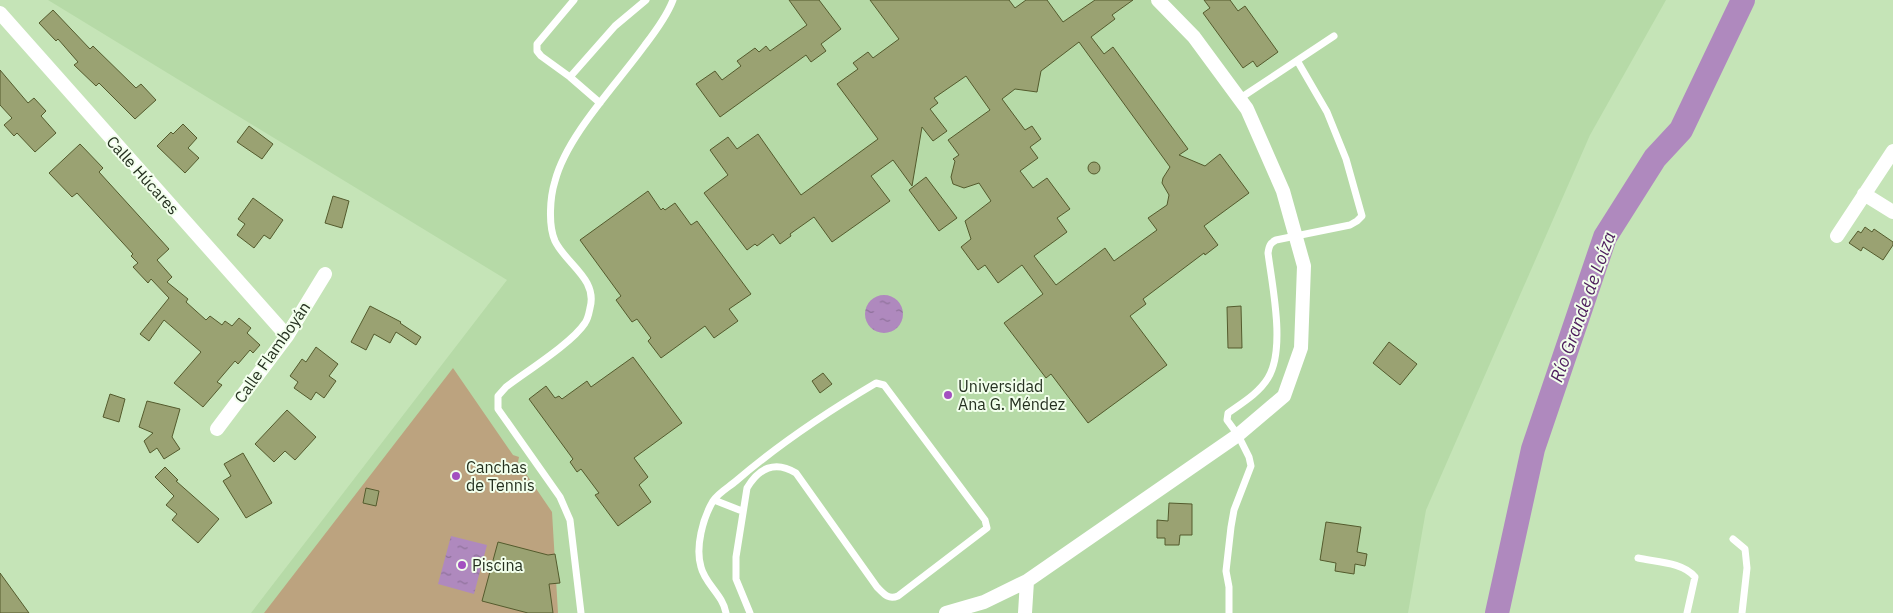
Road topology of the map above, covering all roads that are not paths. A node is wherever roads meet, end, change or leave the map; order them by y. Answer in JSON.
{"nodes":[{"id":1,"x":574,"y":0,"type":"edge"},
{"id":2,"x":646,"y":0,"type":"edge"},
{"id":3,"x":672,"y":0,"type":"edge"},
{"id":4,"x":1158,"y":0,"type":"edge"},
{"id":5,"x":0,"y":13,"type":"edge"},
{"id":6,"x":1334,"y":36,"type":"dead end"},
{"id":7,"x":1298,"y":62,"type":"junction"},
{"id":8,"x":570,"y":77,"type":"junction"},
{"id":9,"x":1239,"y":99,"type":"junction"},
{"id":10,"x":600,"y":103,"type":"junction"},
{"id":11,"x":1893,"y":151,"type":"edge"},
{"id":12,"x":1864,"y":194,"type":"junction"},
{"id":13,"x":1893,"y":212,"type":"edge"},
{"id":14,"x":1296,"y":235,"type":"junction"},
{"id":15,"x":1837,"y":236,"type":"dead end"},
{"id":16,"x":325,"y":274,"type":"dead end"},
{"id":17,"x":287,"y":336,"type":"junction"},
{"id":18,"x":217,"y":429,"type":"dead end"},
{"id":19,"x":1238,"y":435,"type":"junction"},
{"id":20,"x":714,"y":500,"type":"junction"},
{"id":21,"x":742,"y":511,"type":"junction"},
{"id":22,"x":1733,"y":539,"type":"dead end"},
{"id":23,"x":1638,"y":558,"type":"dead end"},
{"id":24,"x":1027,"y":581,"type":"junction"},
{"id":25,"x":581,"y":613,"type":"edge"},
{"id":26,"x":726,"y":613,"type":"edge"},
{"id":27,"x":750,"y":613,"type":"edge"},
{"id":28,"x":946,"y":613,"type":"edge"},
{"id":29,"x":1025,"y":613,"type":"edge"},
{"id":30,"x":1229,"y":613,"type":"edge"},
{"id":31,"x":1687,"y":613,"type":"edge"},
{"id":32,"x":1742,"y":613,"type":"edge"}],
"edges":[{"from":1,"to":8,"type":"lane"},
{"from":2,"to":8,"type":"lane"},
{"from":3,"to":10,"type":"lane"},
{"from":4,"to":9,"type":"street"},
{"from":5,"to":17,"type":"street","name":"Calle Húcares"},
{"from":6,"to":7,"type":"lane"},
{"from":7,"to":9,"type":"lane"},
{"from":7,"to":14,"type":"lane"},
{"from":8,"to":10,"type":"lane"},
{"from":9,"to":14,"type":"street"},
{"from":10,"to":25,"type":"lane"},
{"from":11,"to":12,"type":"street"},
{"from":12,"to":13,"type":"street"},
{"from":12,"to":15,"type":"street"},
{"from":14,"to":19,"type":"street"},
{"from":14,"to":19,"type":"lane"},
{"from":16,"to":17,"type":"street","name":"Calle Flamboyán"},
{"from":17,"to":18,"type":"street","name":"Calle Flamboyán"},
{"from":19,"to":24,"type":"street"},
{"from":19,"to":30,"type":"lane"},
{"from":20,"to":21,"type":"lane"},
{"from":20,"to":21,"type":"lane"},
{"from":20,"to":26,"type":"lane"},
{"from":21,"to":27,"type":"lane"},
{"from":22,"to":32,"type":"lane"},
{"from":23,"to":31,"type":"lane"},
{"from":24,"to":28,"type":"street"},
{"from":24,"to":29,"type":"street"}]}
